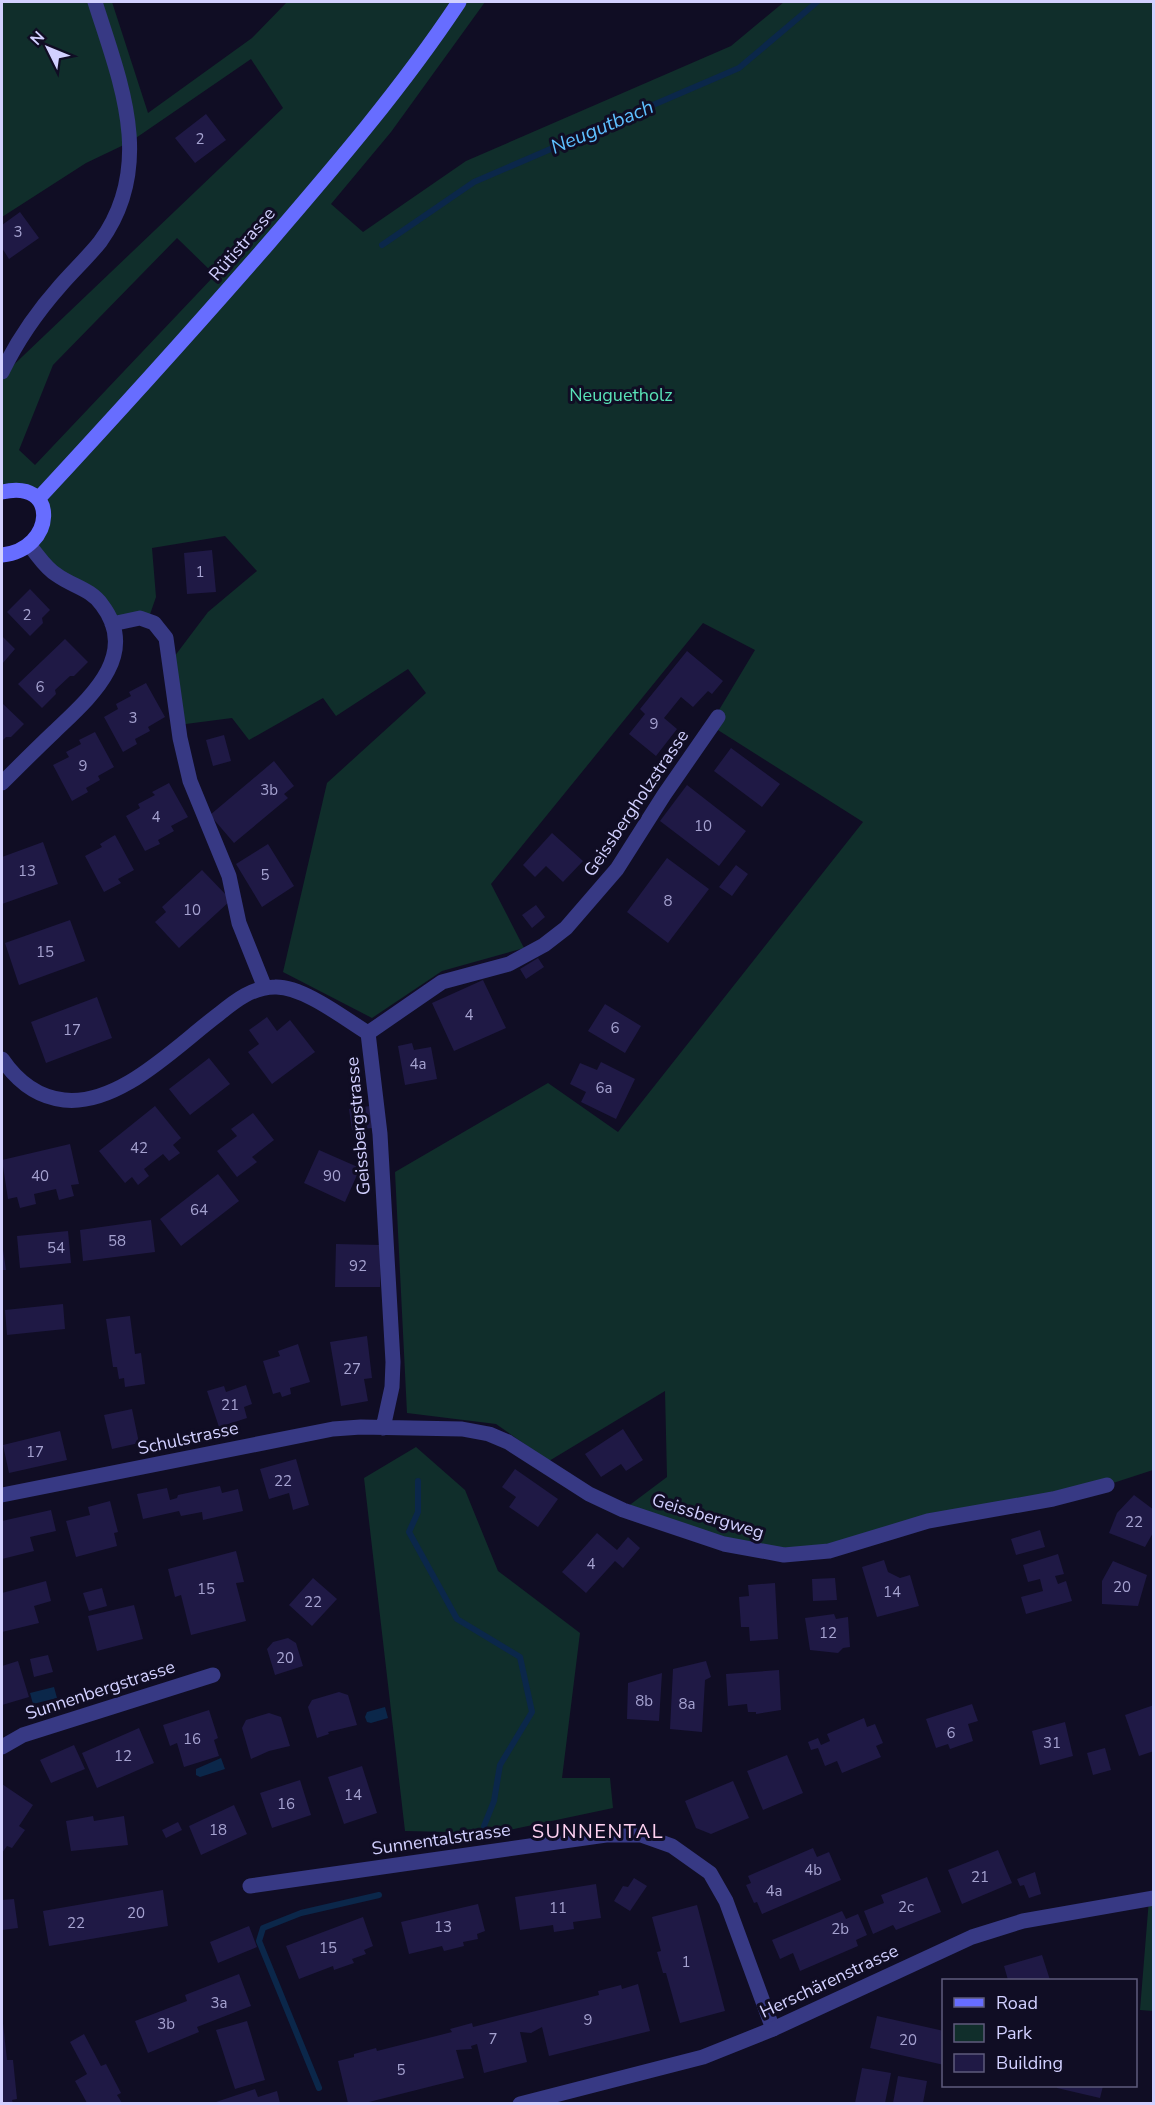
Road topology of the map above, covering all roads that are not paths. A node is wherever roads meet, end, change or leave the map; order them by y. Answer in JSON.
{"nodes":[{"id":1,"x":95,"y":2,"type":"edge"},
{"id":2,"x":459,"y":2,"type":"edge"},
{"id":3,"x":2,"y":372,"type":"edge"},
{"id":4,"x":2,"y":492,"type":"edge"},
{"id":5,"x":38,"y":499,"type":"junction"},
{"id":6,"x":29,"y":545,"type":"junction"},
{"id":7,"x":2,"y":555,"type":"edge"},
{"id":8,"x":112,"y":624,"type":"junction"},
{"id":9,"x":718,"y":717,"type":"dead end"},
{"id":10,"x":2,"y":783,"type":"edge"},
{"id":11,"x":265,"y":988,"type":"junction"},
{"id":12,"x":368,"y":1033,"type":"junction"},
{"id":13,"x":2,"y":1059,"type":"edge"},
{"id":14,"x":383,"y":1428,"type":"junction"},
{"id":15,"x":1107,"y":1485,"type":"dead end"},
{"id":16,"x":2,"y":1495,"type":"edge"},
{"id":17,"x":213,"y":1675,"type":"dead end"},
{"id":18,"x":2,"y":1748,"type":"edge"},
{"id":19,"x":250,"y":1886,"type":"dead end"},
{"id":20,"x":1154,"y":1898,"type":"edge"},
{"id":21,"x":773,"y":2029,"type":"junction"},
{"id":22,"x":520,"y":2103,"type":"edge"}],
"edges":[{"from":1,"to":3,"type":"street"},
{"from":2,"to":5,"type":"main road","name":"Rütistrasse"},
{"from":4,"to":5,"type":"main road"},
{"from":5,"to":6,"type":"main road"},
{"from":6,"to":7,"type":"main road"},
{"from":6,"to":8,"type":"street"},
{"from":8,"to":10,"type":"street"},
{"from":8,"to":11,"type":"street"},
{"from":9,"to":12,"type":"street","name":"Geissbergholzstrasse"},
{"from":11,"to":12,"type":"street","name":"Geissbergstrasse"},
{"from":11,"to":13,"type":"street","name":"Geissbergstrasse"},
{"from":12,"to":14,"type":"street","name":"Geissbergstrasse"},
{"from":14,"to":15,"type":"street","name":"Geissbergweg"},
{"from":14,"to":16,"type":"street","name":"Schulstrasse"},
{"from":17,"to":18,"type":"street","name":"Sunnenbergstrasse"},
{"from":19,"to":21,"type":"street","name":"Sunnentalstrasse"},
{"from":20,"to":21,"type":"street","name":"Herschärenstrasse"},
{"from":21,"to":22,"type":"street","name":"Herschärenstrasse"}]}
